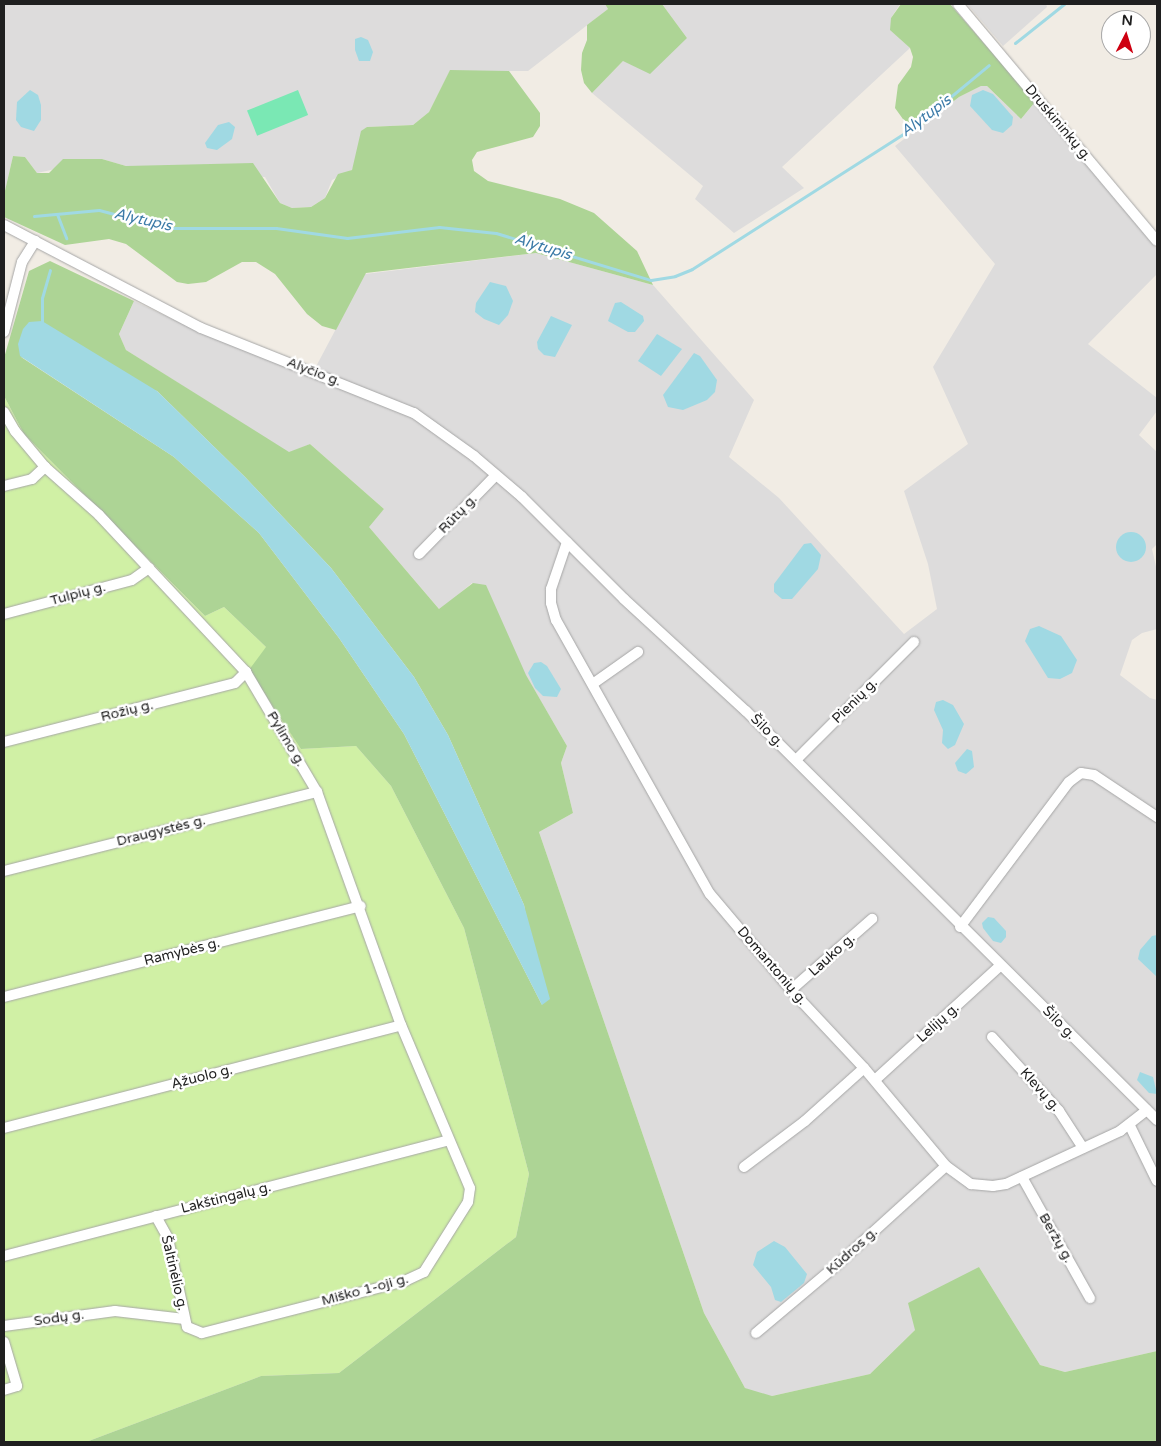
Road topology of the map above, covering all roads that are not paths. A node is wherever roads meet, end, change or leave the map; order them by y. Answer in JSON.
{"nodes":[{"id":1,"x":958,"y":4,"type":"edge"},
{"id":2,"x":4,"y":224,"type":"edge"},
{"id":3,"x":35,"y":240,"type":"junction"},
{"id":4,"x":1157,"y":241,"type":"edge"},
{"id":5,"x":4,"y":332,"type":"edge"},
{"id":6,"x":4,"y":412,"type":"edge"},
{"id":7,"x":45,"y":467,"type":"junction"},
{"id":8,"x":496,"y":475,"type":"junction"},
{"id":9,"x":4,"y":486,"type":"edge"},
{"id":10,"x":567,"y":542,"type":"junction"},
{"id":11,"x":419,"y":554,"type":"dead end"},
{"id":12,"x":149,"y":568,"type":"junction"},
{"id":13,"x":4,"y":614,"type":"edge"},
{"id":14,"x":914,"y":642,"type":"dead end"},
{"id":15,"x":638,"y":652,"type":"dead end"},
{"id":16,"x":246,"y":672,"type":"junction"},
{"id":17,"x":594,"y":683,"type":"junction"},
{"id":18,"x":4,"y":742,"type":"edge"},
{"id":19,"x":796,"y":760,"type":"junction"},
{"id":20,"x":317,"y":792,"type":"junction"},
{"id":21,"x":1157,"y":817,"type":"edge"},
{"id":22,"x":4,"y":871,"type":"edge"},
{"id":23,"x":360,"y":906,"type":"junction"},
{"id":24,"x":872,"y":919,"type":"dead end"},
{"id":25,"x":960,"y":926,"type":"junction"},
{"id":26,"x":1000,"y":966,"type":"junction"},
{"id":27,"x":792,"y":990,"type":"junction"},
{"id":28,"x":4,"y":997,"type":"edge"},
{"id":29,"x":401,"y":1025,"type":"junction"},
{"id":30,"x":992,"y":1037,"type":"dead end"},
{"id":31,"x":864,"y":1068,"type":"junction"},
{"id":32,"x":875,"y":1080,"type":"junction"},
{"id":33,"x":1146,"y":1110,"type":"junction"},
{"id":34,"x":1157,"y":1120,"type":"edge"},
{"id":35,"x":1130,"y":1126,"type":"junction"},
{"id":36,"x":4,"y":1128,"type":"edge"},
{"id":37,"x":448,"y":1140,"type":"junction"},
{"id":38,"x":1083,"y":1148,"type":"junction"},
{"id":39,"x":946,"y":1166,"type":"junction"},
{"id":40,"x":744,"y":1167,"type":"dead end"},
{"id":41,"x":1022,"y":1178,"type":"junction"},
{"id":42,"x":1157,"y":1181,"type":"edge"},
{"id":43,"x":156,"y":1216,"type":"junction"},
{"id":44,"x":4,"y":1256,"type":"edge"},
{"id":45,"x":1090,"y":1298,"type":"dead end"},
{"id":46,"x":185,"y":1319,"type":"junction"},
{"id":47,"x":4,"y":1326,"type":"edge"},
{"id":48,"x":190,"y":1330,"type":"joint"},
{"id":49,"x":756,"y":1333,"type":"dead end"},
{"id":50,"x":4,"y":1342,"type":"edge"},
{"id":51,"x":4,"y":1390,"type":"edge"}],
"edges":[{"from":1,"to":4,"type":"street","name":"Druskininkų g."},
{"from":2,"to":3,"type":"street","name":"Alyčio g."},
{"from":3,"to":5,"type":"street"},
{"from":3,"to":8,"type":"street","name":"Alyčio g."},
{"from":6,"to":7,"type":"street","name":"Pylimo g."},
{"from":7,"to":9,"type":"street"},
{"from":7,"to":12,"type":"street","name":"Pylimo g."},
{"from":8,"to":10,"type":"street","name":"Alyčio g."},
{"from":8,"to":11,"type":"street","name":"Rūtų g."},
{"from":10,"to":17,"type":"street","name":"Domantonių g."},
{"from":10,"to":19,"type":"street","name":"Šilo g."},
{"from":12,"to":13,"type":"street","name":"Tulpių g."},
{"from":12,"to":16,"type":"street","name":"Pylimo g."},
{"from":14,"to":19,"type":"street","name":"Pienių g."},
{"from":15,"to":17,"type":"street"},
{"from":16,"to":18,"type":"street","name":"Rožių g."},
{"from":16,"to":20,"type":"street","name":"Pylimo g."},
{"from":17,"to":27,"type":"street","name":"Domantonių g."},
{"from":19,"to":25,"type":"street","name":"Šilo g."},
{"from":20,"to":22,"type":"street","name":"Draugystės g."},
{"from":20,"to":23,"type":"street","name":"Pylimo g."},
{"from":21,"to":25,"type":"street"},
{"from":23,"to":28,"type":"street","name":"Ramybės g."},
{"from":23,"to":29,"type":"street","name":"Pylimo g."},
{"from":24,"to":27,"type":"street","name":"Lauko g."},
{"from":25,"to":26,"type":"street","name":"Šilo g."},
{"from":26,"to":32,"type":"street","name":"Lelijų g."},
{"from":26,"to":33,"type":"street","name":"Šilo g."},
{"from":27,"to":31,"type":"street","name":"Domantonių g."},
{"from":29,"to":36,"type":"street","name":"Ąžuolo g."},
{"from":29,"to":37,"type":"street","name":"Pylimo g."},
{"from":30,"to":38,"type":"street","name":"Klevų g."},
{"from":31,"to":32,"type":"street","name":"Domantonių g."},
{"from":31,"to":40,"type":"street"},
{"from":32,"to":39,"type":"street","name":"Domantonių g."},
{"from":33,"to":34,"type":"street","name":"Šilo g."},
{"from":33,"to":35,"type":"street","name":"Domantonių g."},
{"from":35,"to":38,"type":"street","name":"Domantonių g."},
{"from":35,"to":42,"type":"street"},
{"from":37,"to":43,"type":"street","name":"Lakštingalų g."},
{"from":37,"to":48,"type":"street","name":"Miško 1-oji g."},
{"from":38,"to":41,"type":"street","name":"Domantonių g."},
{"from":39,"to":41,"type":"street","name":"Domantonių g."},
{"from":39,"to":49,"type":"street","name":"Kūdros g."},
{"from":41,"to":45,"type":"street","name":"Beržų g."},
{"from":43,"to":44,"type":"street","name":"Lakštingalų g."},
{"from":43,"to":46,"type":"street","name":"Šaltinėlio g."},
{"from":46,"to":47,"type":"street","name":"Sodų g."},
{"from":46,"to":48,"type":"street","name":"Šaltinėlio g."},
{"from":50,"to":51,"type":"street"}]}
